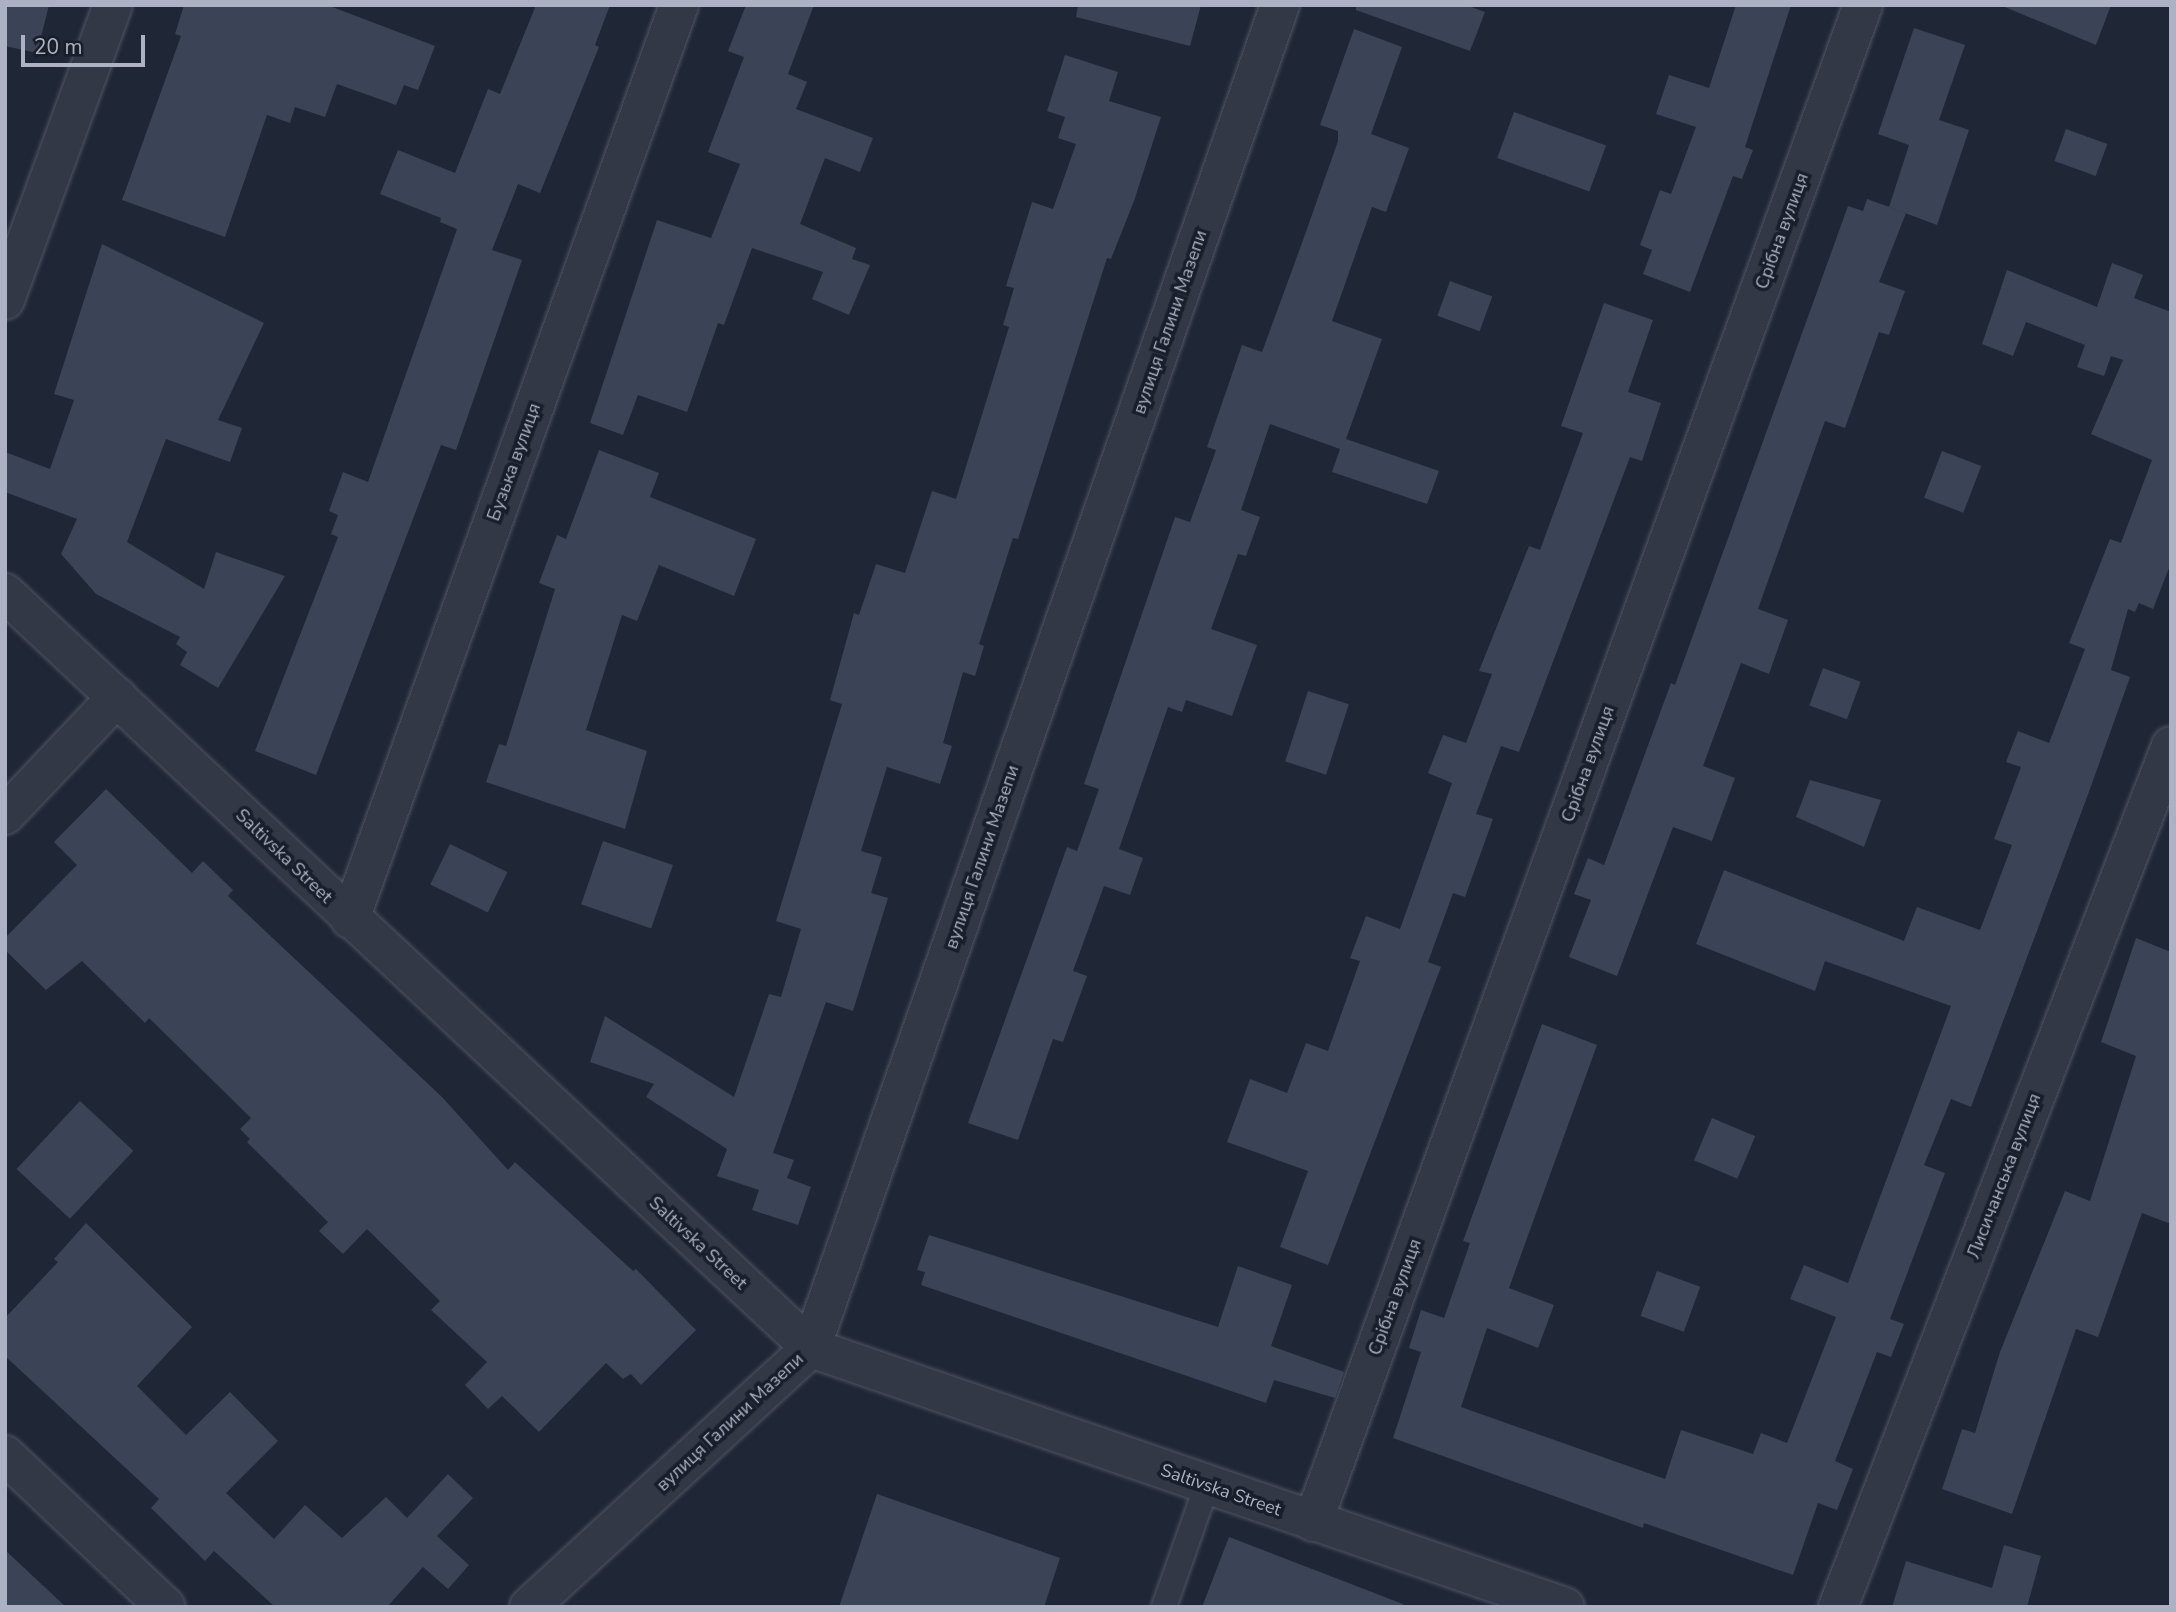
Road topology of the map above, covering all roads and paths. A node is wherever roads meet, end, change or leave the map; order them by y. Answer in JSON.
{"nodes":[{"id":1,"x":113,"y":5,"type":"edge"},
{"id":2,"x":679,"y":5,"type":"edge"},
{"id":3,"x":1280,"y":5,"type":"edge"},
{"id":4,"x":1863,"y":5,"type":"edge"},
{"id":5,"x":5,"y":300,"type":"edge"},
{"id":6,"x":5,"y":593,"type":"edge"},
{"id":7,"x":117,"y":697,"type":"junction"},
{"id":8,"x":2171,"y":746,"type":"edge"},
{"id":9,"x":5,"y":816,"type":"edge"},
{"id":10,"x":350,"y":919,"type":"junction"},
{"id":11,"x":810,"y":1348,"type":"junction"},
{"id":12,"x":5,"y":1455,"type":"edge"},
{"id":13,"x":1208,"y":1485,"type":"junction"},
{"id":14,"x":1313,"y":1522,"type":"junction"},
{"id":15,"x":166,"y":1607,"type":"edge"},
{"id":16,"x":529,"y":1607,"type":"edge"},
{"id":17,"x":1164,"y":1607,"type":"edge"},
{"id":18,"x":1565,"y":1607,"type":"edge"},
{"id":19,"x":1838,"y":1607,"type":"edge"}],
"edges":[{"from":1,"to":5,"type":"street"},
{"from":2,"to":10,"type":"street","name":"Бузька вулиця"},
{"from":3,"to":11,"type":"street","name":"вулиця Галини Мазепи"},
{"from":4,"to":14,"type":"street","name":"Срібна вулиця"},
{"from":6,"to":7,"type":"street","name":"Saltivska Street"},
{"from":7,"to":9,"type":"street"},
{"from":7,"to":10,"type":"street","name":"Saltivska Street"},
{"from":8,"to":19,"type":"street","name":"Лисичанська вулиця"},
{"from":10,"to":11,"type":"street","name":"Saltivska Street"},
{"from":11,"to":13,"type":"street","name":"Saltivska Street"},
{"from":11,"to":16,"type":"street","name":"вулиця Галини Мазепи"},
{"from":12,"to":15,"type":"street"},
{"from":13,"to":14,"type":"street","name":"Saltivska Street"},
{"from":13,"to":17,"type":"lane"},
{"from":14,"to":18,"type":"street","name":"Saltivska Street"}]}
